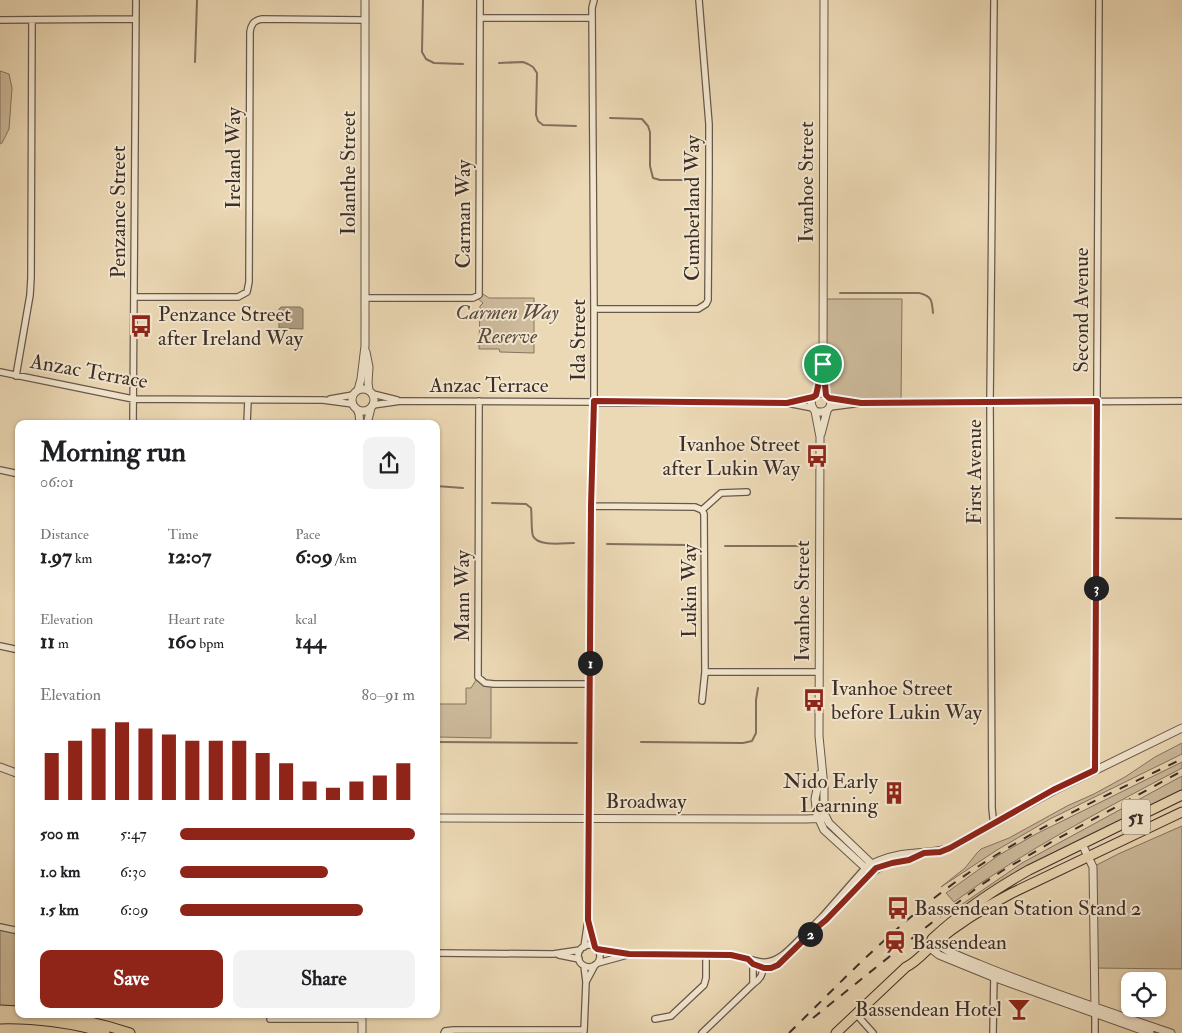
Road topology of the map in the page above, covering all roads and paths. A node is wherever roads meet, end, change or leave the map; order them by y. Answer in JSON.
{"nodes":[{"id":1,"x":136,"y":0,"type":"edge"},
{"id":2,"x":365,"y":0,"type":"edge"},
{"id":3,"x":480,"y":0,"type":"edge"},
{"id":4,"x":594,"y":0,"type":"edge"},
{"id":5,"x":699,"y":0,"type":"edge"},
{"id":6,"x":824,"y":0,"type":"edge"},
{"id":7,"x":994,"y":0,"type":"edge"},
{"id":8,"x":1099,"y":0,"type":"edge"},
{"id":9,"x":480,"y":18,"type":"junction"},
{"id":10,"x":592,"y":18,"type":"junction"},
{"id":11,"x":135,"y":19,"type":"junction"},
{"id":12,"x":0,"y":20,"type":"edge"},
{"id":13,"x":32,"y":20,"type":"junction"},
{"id":14,"x":365,"y":20,"type":"junction"},
{"id":15,"x":134,"y":297,"type":"junction"},
{"id":16,"x":365,"y":298,"type":"junction"},
{"id":17,"x":594,"y":309,"type":"junction"},
{"id":18,"x":365,"y":346,"type":"junction"},
{"id":19,"x":823,"y":364,"type":"junction"},
{"id":20,"x":0,"y":372,"type":"edge"},
{"id":21,"x":16,"y":376,"type":"junction"},
{"id":22,"x":356,"y":392,"type":"junction"},
{"id":23,"x":371,"y":392,"type":"junction"},
{"id":24,"x":814,"y":396,"type":"junction"},
{"id":25,"x":828,"y":396,"type":"junction"},
{"id":26,"x":133,"y":399,"type":"junction"},
{"id":27,"x":248,"y":400,"type":"junction"},
{"id":28,"x":323,"y":400,"type":"junction"},
{"id":29,"x":401,"y":400,"type":"junction"},
{"id":30,"x":479,"y":401,"type":"junction"},
{"id":31,"x":594,"y":401,"type":"junction"},
{"id":32,"x":1097,"y":401,"type":"junction"},
{"id":33,"x":1182,"y":401,"type":"edge"},
{"id":34,"x":990,"y":402,"type":"junction"},
{"id":35,"x":787,"y":403,"type":"junction"},
{"id":36,"x":861,"y":403,"type":"junction"},
{"id":37,"x":355,"y":407,"type":"junction"},
{"id":38,"x":372,"y":407,"type":"junction"},
{"id":39,"x":828,"y":409,"type":"junction"},
{"id":40,"x":814,"y":410,"type":"junction"},
{"id":41,"x":133,"y":420,"type":"edge"},
{"id":42,"x":248,"y":420,"type":"edge"},
{"id":43,"x":360,"y":420,"type":"edge"},
{"id":44,"x":367,"y":420,"type":"edge"},
{"id":45,"x":820,"y":437,"type":"junction"},
{"id":46,"x":0,"y":470,"type":"edge"},
{"id":47,"x":15,"y":473,"type":"edge"},
{"id":48,"x":747,"y":492,"type":"dead end"},
{"id":49,"x":591,"y":506,"type":"junction"},
{"id":50,"x":702,"y":510,"type":"junction"},
{"id":51,"x":0,"y":646,"type":"edge"},
{"id":52,"x":15,"y":649,"type":"edge"},
{"id":53,"x":705,"y":672,"type":"junction"},
{"id":54,"x":819,"y":672,"type":"junction"},
{"id":55,"x":590,"y":684,"type":"junction"},
{"id":56,"x":702,"y":701,"type":"dead end"},
{"id":57,"x":1182,"y":728,"type":"edge"},
{"id":58,"x":0,"y":767,"type":"edge"},
{"id":59,"x":1095,"y":770,"type":"junction"},
{"id":60,"x":15,"y":773,"type":"edge"},
{"id":61,"x":1182,"y":795,"type":"edge"},
{"id":62,"x":1182,"y":812,"type":"edge"},
{"id":63,"x":440,"y":818,"type":"edge"},
{"id":64,"x":589,"y":818,"type":"junction"},
{"id":65,"x":822,"y":818,"type":"junction"},
{"id":66,"x":996,"y":822,"type":"junction"},
{"id":67,"x":1082,"y":844,"type":"junction"},
{"id":68,"x":1088,"y":856,"type":"junction"},
{"id":69,"x":871,"y":868,"type":"junction"},
{"id":70,"x":588,"y":920,"type":"junction"},
{"id":71,"x":0,"y":928,"type":"edge"},
{"id":72,"x":15,"y":930,"type":"edge"},
{"id":73,"x":930,"y":943,"type":"junction"},
{"id":74,"x":582,"y":948,"type":"junction"},
{"id":75,"x":596,"y":948,"type":"junction"},
{"id":76,"x":440,"y":953,"type":"edge"},
{"id":77,"x":553,"y":954,"type":"junction"},
{"id":78,"x":629,"y":954,"type":"junction"},
{"id":79,"x":706,"y":955,"type":"junction"},
{"id":80,"x":579,"y":959,"type":"junction"},
{"id":81,"x":754,"y":962,"type":"junction"},
{"id":82,"x":596,"y":964,"type":"junction"},
{"id":83,"x":764,"y":965,"type":"junction"},
{"id":84,"x":584,"y":966,"type":"junction"},
{"id":85,"x":994,"y":974,"type":"junction"},
{"id":86,"x":586,"y":982,"type":"junction"},
{"id":87,"x":753,"y":984,"type":"junction"},
{"id":88,"x":0,"y":1010,"type":"edge"},
{"id":89,"x":1095,"y":1010,"type":"junction"},
{"id":90,"x":15,"y":1011,"type":"edge"},
{"id":91,"x":856,"y":1014,"type":"junction"},
{"id":92,"x":73,"y":1018,"type":"edge"},
{"id":93,"x":301,"y":1018,"type":"edge"},
{"id":94,"x":362,"y":1018,"type":"edge"},
{"id":95,"x":655,"y":1018,"type":"dead end"},
{"id":96,"x":0,"y":1019,"type":"edge"},
{"id":97,"x":270,"y":1019,"type":"dead end"},
{"id":98,"x":584,"y":1031,"type":"edge"},
{"id":99,"x":105,"y":1033,"type":"edge"},
{"id":100,"x":130,"y":1033,"type":"edge"},
{"id":101,"x":362,"y":1033,"type":"edge"},
{"id":102,"x":444,"y":1033,"type":"edge"},
{"id":103,"x":702,"y":1033,"type":"edge"},
{"id":104,"x":836,"y":1033,"type":"edge"},
{"id":105,"x":873,"y":1033,"type":"edge"},
{"id":106,"x":993,"y":1033,"type":"edge"},
{"id":107,"x":1095,"y":1033,"type":"edge"},
{"id":108,"x":1150,"y":1033,"type":"edge"},
{"id":109,"x":1171,"y":1033,"type":"edge"}],
"edges":[{"from":1,"to":11,"type":"street","name":"Penzance Street"},
{"from":2,"to":14,"type":"street","name":"Iolanthe Street"},
{"from":3,"to":9,"type":"street","name":"Carman Way"},
{"from":4,"to":10,"type":"street","name":"Ida Street"},
{"from":5,"to":17,"type":"street","name":"Cumberland Way"},
{"from":6,"to":19,"type":"street","name":"Ivanhoe Street"},
{"from":7,"to":34,"type":"street","name":"First Avenue"},
{"from":8,"to":32,"type":"street","name":"Second Avenue"},
{"from":9,"to":10,"type":"street"},
{"from":9,"to":16,"type":"street","name":"Carman Way"},
{"from":10,"to":17,"type":"street","name":"Ida Street"},
{"from":11,"to":13,"type":"street"},
{"from":11,"to":15,"type":"street","name":"Penzance Street"},
{"from":12,"to":13,"type":"street"},
{"from":13,"to":21,"type":"street"},
{"from":14,"to":15,"type":"street","name":"Ireland Way"},
{"from":14,"to":16,"type":"street","name":"Iolanthe Street"},
{"from":15,"to":26,"type":"street","name":"Penzance Street"},
{"from":16,"to":18,"type":"street","name":"Iolanthe Street"},
{"from":17,"to":31,"type":"street","name":"Ida Street"},
{"from":18,"to":22,"type":"street","name":"Iolanthe Street"},
{"from":18,"to":23,"type":"street","name":"Iolanthe Street"},
{"from":19,"to":24,"type":"street","name":"Ivanhoe Street"},
{"from":19,"to":25,"type":"street","name":"Ivanhoe Street"},
{"from":20,"to":21,"type":"street","name":"Anzac Terrace"},
{"from":21,"to":26,"type":"street","name":"Anzac Terrace"},
{"from":22,"to":23,"type":"street"},
{"from":22,"to":28,"type":"street","name":"Anzac Terrace"},
{"from":22,"to":37,"type":"street"},
{"from":23,"to":29,"type":"street","name":"Anzac Terrace"},
{"from":23,"to":38,"type":"street"},
{"from":24,"to":25,"type":"street"},
{"from":24,"to":35,"type":"street","name":"Anzac Terrace"},
{"from":24,"to":40,"type":"street"},
{"from":25,"to":36,"type":"street"},
{"from":25,"to":39,"type":"street"},
{"from":26,"to":27,"type":"street","name":"Anzac Terrace"},
{"from":26,"to":41,"type":"street","name":"Penzance Street"},
{"from":27,"to":28,"type":"street","name":"Anzac Terrace"},
{"from":27,"to":42,"type":"street"},
{"from":28,"to":37,"type":"street","name":"Anzac Terrace"},
{"from":29,"to":30,"type":"street","name":"Anzac Terrace"},
{"from":29,"to":38,"type":"street","name":"Anzac Terrace"},
{"from":30,"to":31,"type":"street","name":"Anzac Terrace"},
{"from":30,"to":55,"type":"street","name":"Mann Way"},
{"from":31,"to":35,"type":"street","name":"Anzac Terrace"},
{"from":31,"to":49,"type":"street","name":"Ida Street"},
{"from":32,"to":33,"type":"street"},
{"from":32,"to":34,"type":"street"},
{"from":32,"to":59,"type":"street","name":"Second Avenue"},
{"from":34,"to":36,"type":"street"},
{"from":34,"to":66,"type":"street","name":"First Avenue"},
{"from":35,"to":40,"type":"street","name":"Anzac Terrace"},
{"from":36,"to":39,"type":"street"},
{"from":37,"to":38,"type":"street"},
{"from":37,"to":43,"type":"street"},
{"from":38,"to":44,"type":"street"},
{"from":39,"to":40,"type":"street"},
{"from":39,"to":45,"type":"street","name":"Ivanhoe Street"},
{"from":40,"to":45,"type":"street","name":"Ivanhoe Street"},
{"from":45,"to":54,"type":"street","name":"Ivanhoe Street"},
{"from":46,"to":47,"type":"street"},
{"from":48,"to":50,"type":"street"},
{"from":49,"to":50,"type":"street"},
{"from":49,"to":55,"type":"street","name":"Ida Street"},
{"from":50,"to":53,"type":"street","name":"Lukin Way"},
{"from":51,"to":52,"type":"street"},
{"from":53,"to":54,"type":"street"},
{"from":53,"to":56,"type":"street","name":"Lukin Way"},
{"from":54,"to":65,"type":"street","name":"Ivanhoe Street"},
{"from":55,"to":64,"type":"street","name":"Ida Street"},
{"from":57,"to":59,"type":"street"},
{"from":58,"to":60,"type":"street"},
{"from":59,"to":66,"type":"street"},
{"from":61,"to":67,"type":"main road","number":"51"},
{"from":62,"to":68,"type":"main road","number":"51"},
{"from":63,"to":64,"type":"street","name":"Broadway"},
{"from":64,"to":65,"type":"street","name":"Broadway"},
{"from":64,"to":70,"type":"street","name":"Ida Street"},
{"from":65,"to":69,"type":"street"},
{"from":66,"to":69,"type":"street"},
{"from":67,"to":68,"type":"street"},
{"from":67,"to":73,"type":"main road","number":"51"},
{"from":68,"to":73,"type":"main road","number":"51"},
{"from":68,"to":89,"type":"street"},
{"from":69,"to":83,"type":"street"},
{"from":70,"to":74,"type":"street","name":"Ida Street"},
{"from":70,"to":75,"type":"street","name":"Ida Street"},
{"from":71,"to":72,"type":"street"},
{"from":73,"to":85,"type":"street"},
{"from":73,"to":91,"type":"main road","number":"51"},
{"from":74,"to":75,"type":"street"},
{"from":74,"to":77,"type":"street"},
{"from":74,"to":80,"type":"street"},
{"from":75,"to":78,"type":"street"},
{"from":75,"to":82,"type":"street"},
{"from":76,"to":77,"type":"street"},
{"from":77,"to":80,"type":"street"},
{"from":78,"to":79,"type":"street"},
{"from":78,"to":82,"type":"street"},
{"from":79,"to":81,"type":"street"},
{"from":79,"to":95,"type":"street"},
{"from":80,"to":84,"type":"street"},
{"from":81,"to":83,"type":"street"},
{"from":81,"to":87,"type":"street"},
{"from":82,"to":84,"type":"street"},
{"from":82,"to":86,"type":"street"},
{"from":83,"to":87,"type":"street"},
{"from":84,"to":86,"type":"street"},
{"from":85,"to":89,"type":"street"},
{"from":85,"to":106,"type":"street"},
{"from":86,"to":98,"type":"street"},
{"from":87,"to":103,"type":"street"},
{"from":88,"to":90,"type":"main road"},
{"from":89,"to":107,"type":"street"},
{"from":89,"to":108,"type":"street"},
{"from":89,"to":109,"type":"street"},
{"from":91,"to":104,"type":"main road","number":"51"},
{"from":91,"to":105,"type":"street"},
{"from":92,"to":100,"type":"main road"},
{"from":93,"to":97,"type":"street"},
{"from":94,"to":101,"type":"street"},
{"from":96,"to":99,"type":"main road"},
{"from":98,"to":102,"type":"street"}]}
